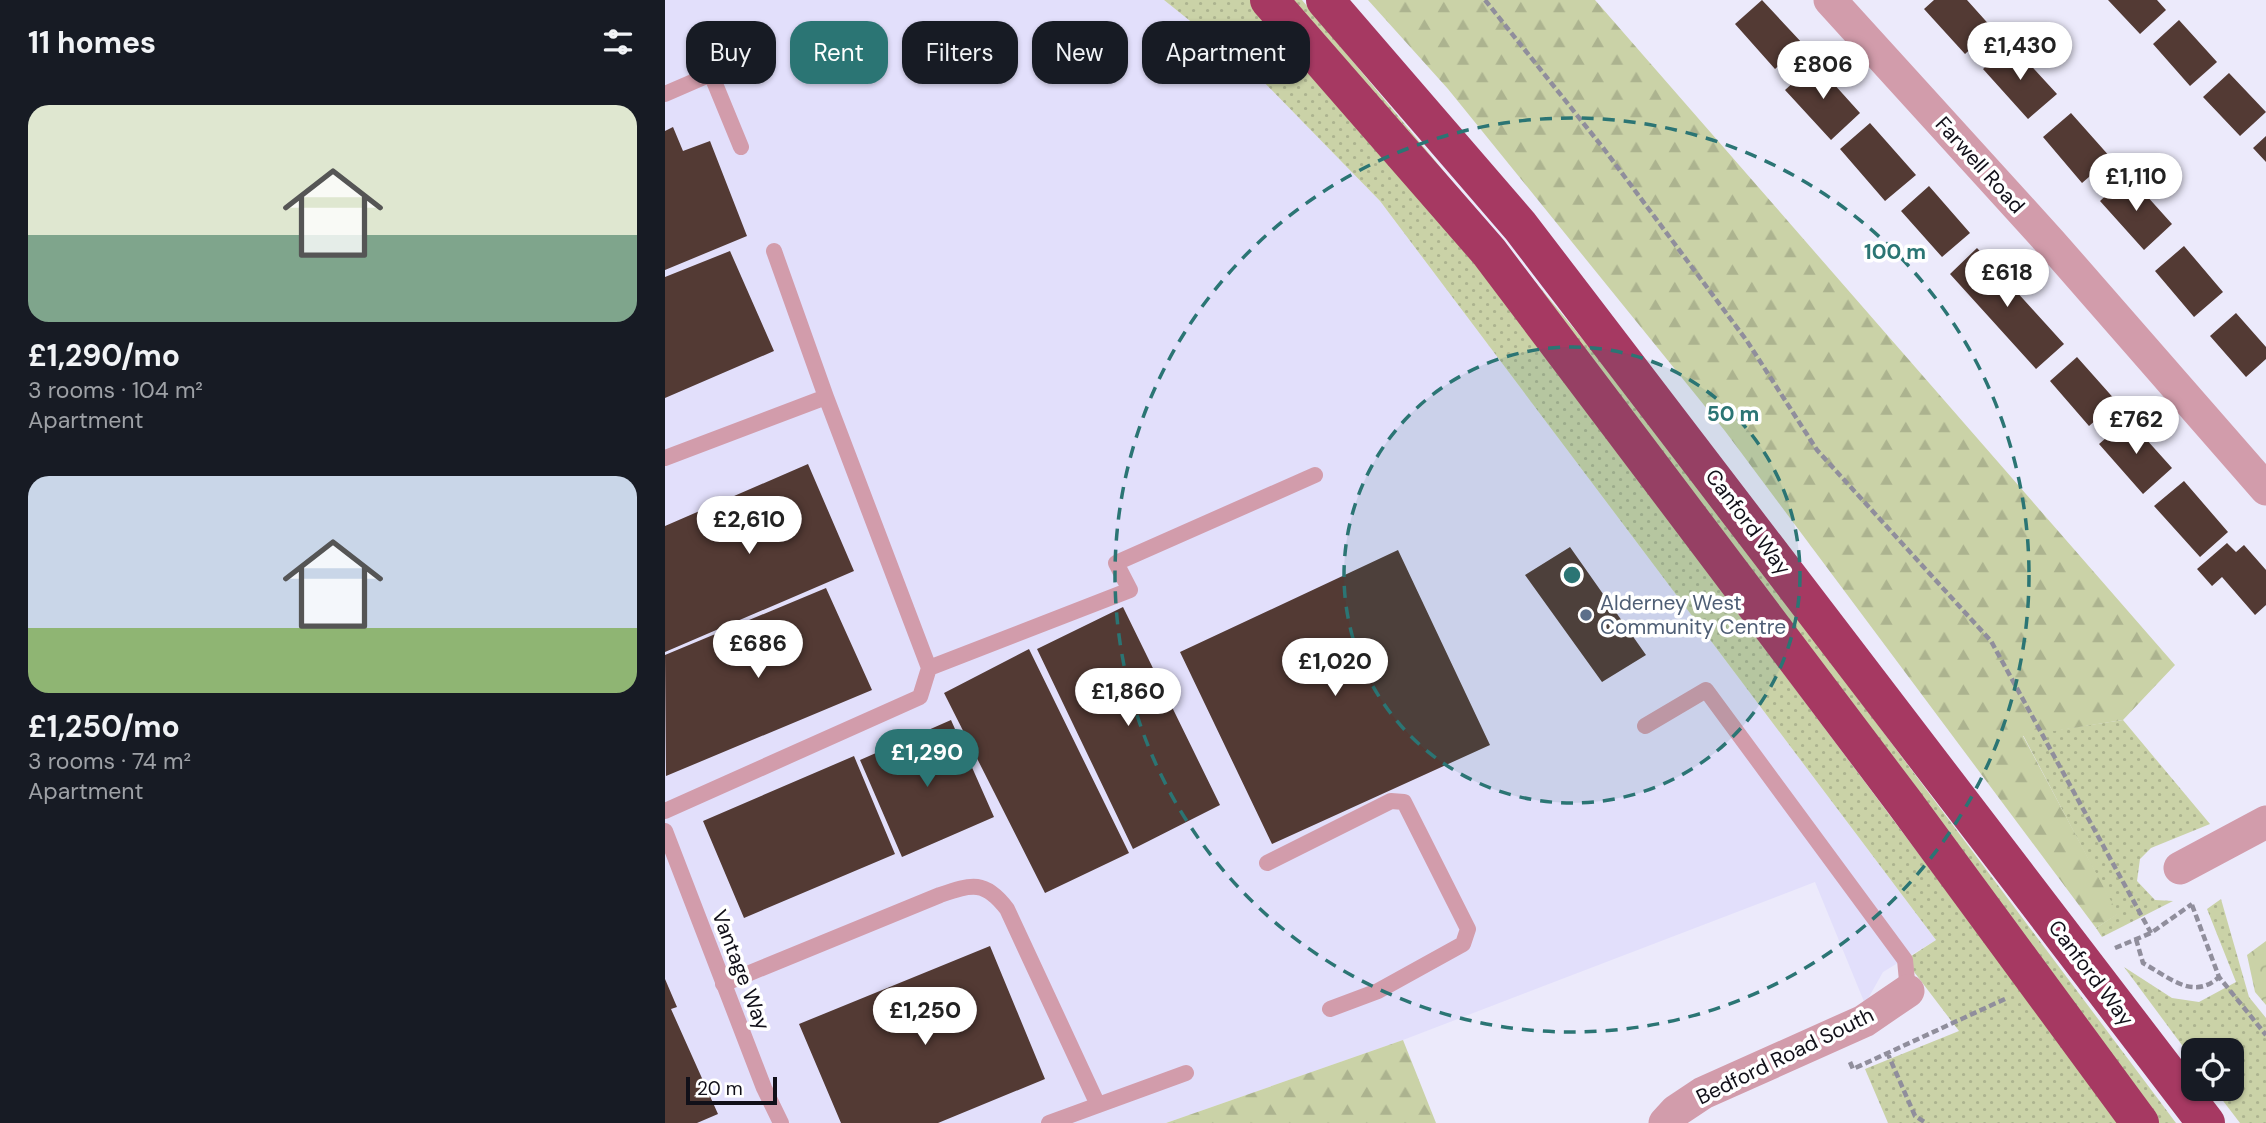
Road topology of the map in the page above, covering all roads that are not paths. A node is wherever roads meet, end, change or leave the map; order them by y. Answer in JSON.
{"nodes":[{"id":1,"x":1269,"y":0,"type":"edge"},
{"id":2,"x":1325,"y":0,"type":"edge"},
{"id":3,"x":1830,"y":0,"type":"edge"},
{"id":4,"x":665,"y":94,"type":"edge"},
{"id":5,"x":741,"y":147,"type":"dead end"},
{"id":6,"x":774,"y":251,"type":"dead end"},
{"id":7,"x":826,"y":397,"type":"junction"},
{"id":8,"x":665,"y":458,"type":"edge"},
{"id":9,"x":1315,"y":475,"type":"dead end"},
{"id":10,"x":2266,"y":489,"type":"edge"},
{"id":11,"x":929,"y":668,"type":"junction"},
{"id":12,"x":1646,"y":726,"type":"dead end"},
{"id":13,"x":665,"y":811,"type":"edge"},
{"id":14,"x":2266,"y":822,"type":"edge"},
{"id":15,"x":665,"y":831,"type":"edge"},
{"id":16,"x":1267,"y":863,"type":"dead end"},
{"id":17,"x":2180,"y":868,"type":"road end"},
{"id":18,"x":723,"y":984,"type":"junction"},
{"id":19,"x":1908,"y":992,"type":"joint"},
{"id":20,"x":1329,"y":1009,"type":"dead end"},
{"id":21,"x":1186,"y":1073,"type":"dead end"},
{"id":22,"x":1098,"y":1105,"type":"junction"},
{"id":23,"x":781,"y":1123,"type":"edge"},
{"id":24,"x":1049,"y":1123,"type":"edge"},
{"id":25,"x":1665,"y":1123,"type":"edge"},
{"id":26,"x":2140,"y":1123,"type":"edge"},
{"id":27,"x":2206,"y":1123,"type":"edge"}],
"edges":[{"from":1,"to":26,"type":"highway","name":"Canford Way"},
{"from":2,"to":27,"type":"highway","name":"Canford Way"},
{"from":3,"to":10,"type":"street","name":"Farwell Road"},
{"from":4,"to":5,"type":"lane"},
{"from":6,"to":7,"type":"lane"},
{"from":7,"to":8,"type":"lane"},
{"from":7,"to":11,"type":"lane"},
{"from":9,"to":11,"type":"lane"},
{"from":11,"to":13,"type":"lane"},
{"from":12,"to":19,"type":"lane"},
{"from":14,"to":17,"type":"street"},
{"from":15,"to":18,"type":"lane","name":"Vantage Way"},
{"from":16,"to":20,"type":"lane"},
{"from":18,"to":22,"type":"lane"},
{"from":18,"to":23,"type":"lane","name":"Vantage Way"},
{"from":19,"to":25,"type":"street","name":"Bedford Road South"},
{"from":21,"to":22,"type":"lane"},
{"from":22,"to":24,"type":"lane"}]}
